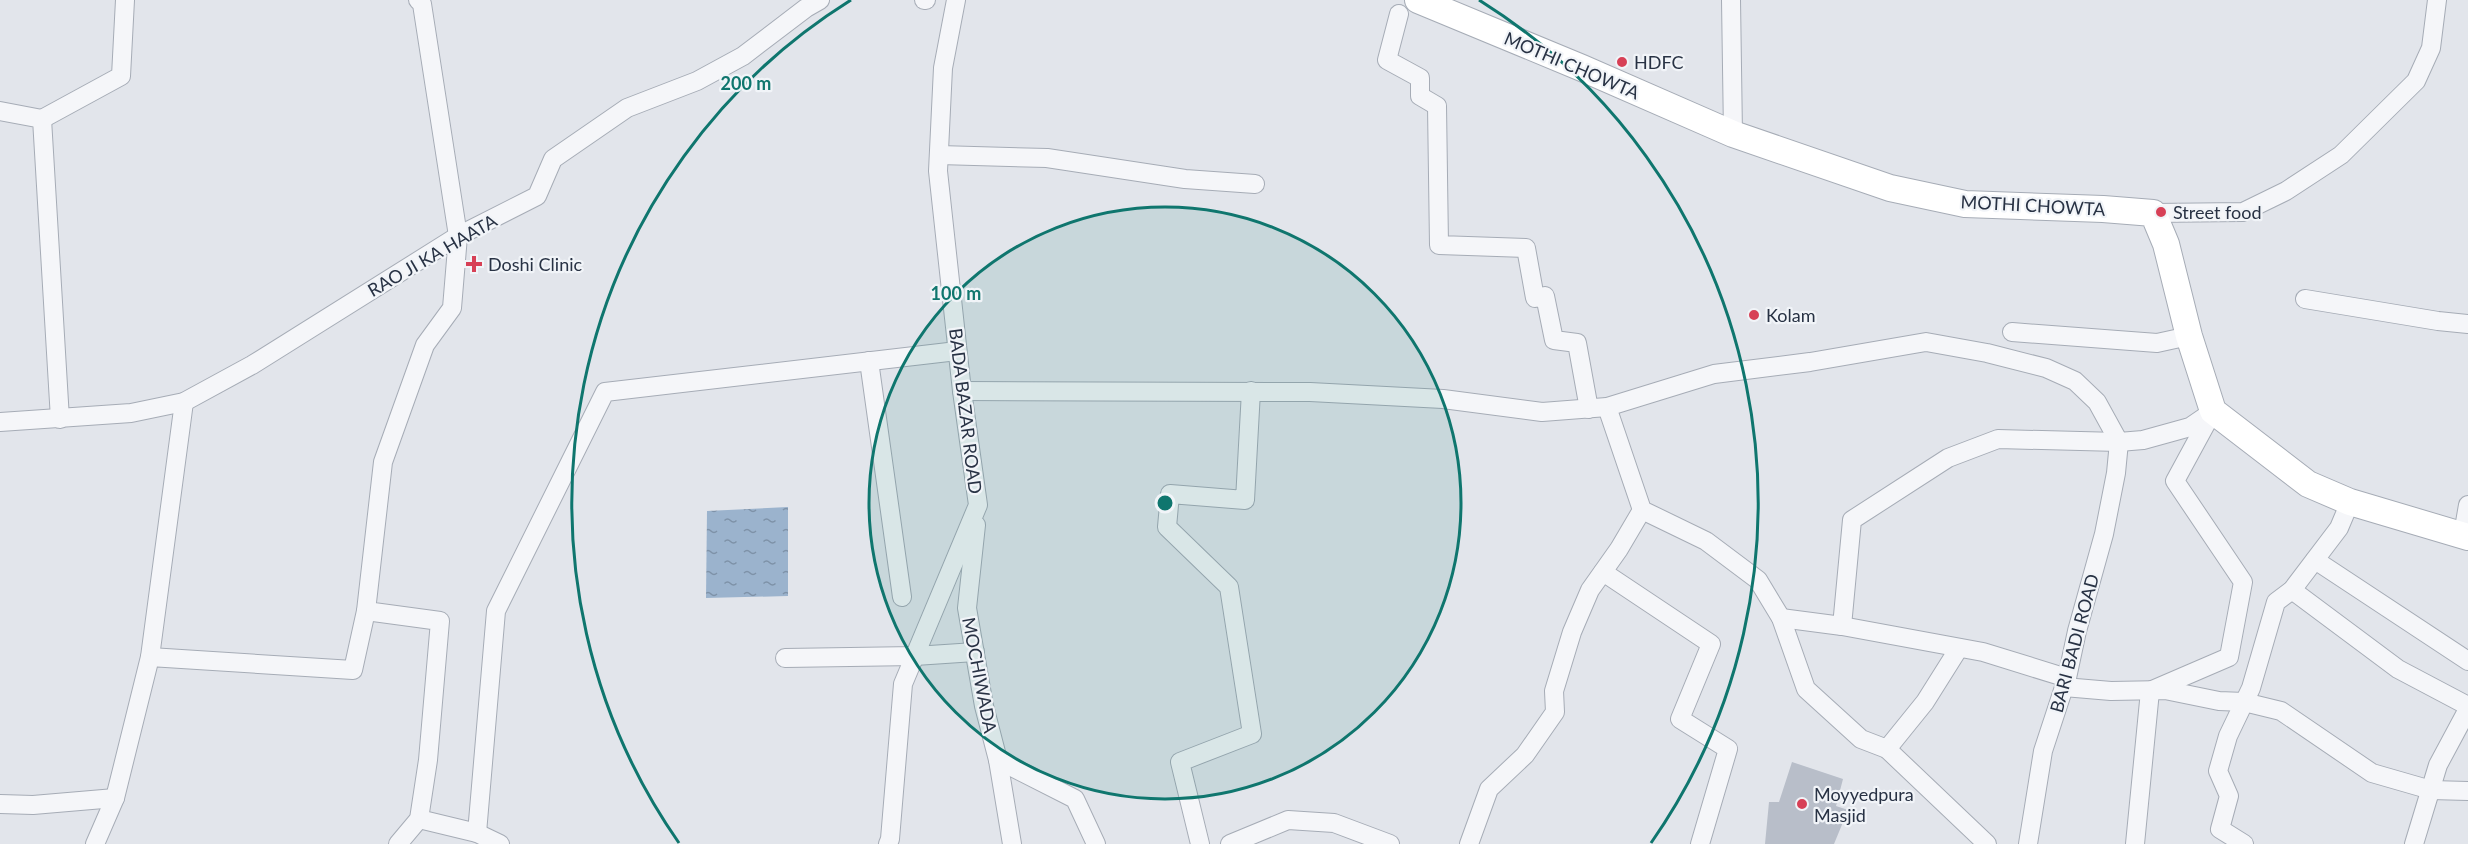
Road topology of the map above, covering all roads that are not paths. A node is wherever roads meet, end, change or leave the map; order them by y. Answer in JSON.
{"nodes":[{"id":1,"x":125,"y":0,"type":"edge"},
{"id":2,"x":418,"y":0,"type":"edge"},
{"id":3,"x":820,"y":0,"type":"edge"},
{"id":4,"x":956,"y":0,"type":"edge"},
{"id":5,"x":1731,"y":0,"type":"edge"},
{"id":6,"x":2437,"y":0,"type":"edge"},
{"id":7,"x":1408,"y":7,"type":"edge"},
{"id":8,"x":0,"y":111,"type":"edge"},
{"id":9,"x":42,"y":119,"type":"junction"},
{"id":10,"x":1733,"y":134,"type":"junction"},
{"id":11,"x":939,"y":155,"type":"junction"},
{"id":12,"x":1255,"y":184,"type":"dead end"},
{"id":13,"x":2153,"y":213,"type":"junction"},
{"id":14,"x":458,"y":236,"type":"junction"},
{"id":15,"x":2305,"y":299,"type":"dead end"},
{"id":16,"x":2468,"y":324,"type":"edge"},
{"id":17,"x":2012,"y":332,"type":"dead end"},
{"id":18,"x":2189,"y":336,"type":"junction"},
{"id":19,"x":957,"y":351,"type":"junction"},
{"id":20,"x":869,"y":361,"type":"junction"},
{"id":21,"x":962,"y":391,"type":"junction"},
{"id":22,"x":1251,"y":391,"type":"junction"},
{"id":23,"x":184,"y":402,"type":"junction"},
{"id":24,"x":1598,"y":408,"type":"junction"},
{"id":25,"x":2213,"y":411,"type":"junction"},
{"id":26,"x":60,"y":419,"type":"junction"},
{"id":27,"x":0,"y":422,"type":"edge"},
{"id":28,"x":2119,"y":442,"type":"junction"},
{"id":29,"x":2350,"y":502,"type":"junction"},
{"id":30,"x":978,"y":505,"type":"junction"},
{"id":31,"x":2468,"y":505,"type":"edge"},
{"id":32,"x":1642,"y":510,"type":"junction"},
{"id":33,"x":2465,"y":536,"type":"edge"},
{"id":34,"x":2315,"y":560,"type":"junction"},
{"id":35,"x":1603,"y":572,"type":"junction"},
{"id":36,"x":2292,"y":590,"type":"junction"},
{"id":37,"x":902,"y":597,"type":"dead end"},
{"id":38,"x":366,"y":611,"type":"junction"},
{"id":39,"x":1781,"y":618,"type":"junction"},
{"id":40,"x":1842,"y":626,"type":"junction"},
{"id":41,"x":1959,"y":648,"type":"junction"},
{"id":42,"x":975,"y":652,"type":"junction"},
{"id":43,"x":915,"y":656,"type":"junction"},
{"id":44,"x":150,"y":657,"type":"junction"},
{"id":45,"x":785,"y":658,"type":"dead end"},
{"id":46,"x":2468,"y":661,"type":"edge"},
{"id":47,"x":2066,"y":683,"type":"junction"},
{"id":48,"x":2150,"y":691,"type":"junction"},
{"id":49,"x":2244,"y":702,"type":"junction"},
{"id":50,"x":2468,"y":707,"type":"edge"},
{"id":51,"x":1887,"y":749,"type":"junction"},
{"id":52,"x":998,"y":760,"type":"junction"},
{"id":53,"x":2431,"y":790,"type":"junction"},
{"id":54,"x":2468,"y":790,"type":"edge"},
{"id":55,"x":114,"y":798,"type":"junction"},
{"id":56,"x":0,"y":804,"type":"edge"},
{"id":57,"x":419,"y":819,"type":"junction"},
{"id":58,"x":477,"y":832,"type":"junction"},
{"id":59,"x":95,"y":844,"type":"edge"},
{"id":60,"x":398,"y":844,"type":"edge"},
{"id":61,"x":500,"y":844,"type":"edge"},
{"id":62,"x":888,"y":844,"type":"edge"},
{"id":63,"x":1012,"y":844,"type":"edge"},
{"id":64,"x":1096,"y":844,"type":"edge"},
{"id":65,"x":1200,"y":844,"type":"edge"},
{"id":66,"x":1230,"y":844,"type":"edge"},
{"id":67,"x":1390,"y":844,"type":"edge"},
{"id":68,"x":1469,"y":844,"type":"edge"},
{"id":69,"x":1700,"y":844,"type":"edge"},
{"id":70,"x":1987,"y":844,"type":"edge"},
{"id":71,"x":2028,"y":844,"type":"edge"},
{"id":72,"x":2136,"y":844,"type":"edge"},
{"id":73,"x":2244,"y":844,"type":"edge"},
{"id":74,"x":2414,"y":844,"type":"edge"}],
"edges":[{"from":1,"to":9,"type":"street"},
{"from":2,"to":14,"type":"street"},
{"from":3,"to":14,"type":"street","name":"RAO JI KA HAATA"},
{"from":4,"to":11,"type":"street","name":"BADA BAZAR ROAD"},
{"from":5,"to":10,"type":"street"},
{"from":6,"to":13,"type":"street"},
{"from":7,"to":10,"type":"main road","name":"MOTHI CHOWTA"},
{"from":7,"to":24,"type":"street"},
{"from":8,"to":9,"type":"street"},
{"from":9,"to":26,"type":"street"},
{"from":10,"to":13,"type":"main road","name":"MOTHI CHOWTA"},
{"from":11,"to":12,"type":"street"},
{"from":11,"to":19,"type":"street","name":"BADA BAZAR ROAD"},
{"from":13,"to":18,"type":"main road"},
{"from":14,"to":23,"type":"street","name":"RAO JI KA HAATA"},
{"from":14,"to":38,"type":"street"},
{"from":15,"to":16,"type":"street"},
{"from":17,"to":18,"type":"street"},
{"from":18,"to":25,"type":"main road"},
{"from":19,"to":20,"type":"street"},
{"from":19,"to":21,"type":"street","name":"BADA BAZAR ROAD"},
{"from":20,"to":37,"type":"street"},
{"from":20,"to":58,"type":"street"},
{"from":21,"to":22,"type":"street"},
{"from":21,"to":30,"type":"street","name":"BADA BAZAR ROAD"},
{"from":22,"to":24,"type":"street"},
{"from":22,"to":65,"type":"street"},
{"from":23,"to":26,"type":"street","name":"RAO JI KA HAATA"},
{"from":23,"to":44,"type":"street"},
{"from":24,"to":28,"type":"street"},
{"from":24,"to":32,"type":"street"},
{"from":25,"to":28,"type":"street"},
{"from":25,"to":29,"type":"main road"},
{"from":25,"to":48,"type":"street"},
{"from":26,"to":27,"type":"street","name":"RAO JI KA HAATA"},
{"from":28,"to":40,"type":"street"},
{"from":28,"to":47,"type":"street","name":"BARI BADI ROAD"},
{"from":29,"to":33,"type":"main road"},
{"from":29,"to":34,"type":"street"},
{"from":30,"to":42,"type":"street","name":"MOCHIWADA"},
{"from":30,"to":43,"type":"street","name":"BADA BAZAR ROAD"},
{"from":31,"to":33,"type":"street"},
{"from":32,"to":35,"type":"street"},
{"from":32,"to":39,"type":"street"},
{"from":34,"to":36,"type":"street"},
{"from":34,"to":46,"type":"street"},
{"from":35,"to":68,"type":"street"},
{"from":35,"to":69,"type":"street"},
{"from":36,"to":49,"type":"street"},
{"from":36,"to":50,"type":"street"},
{"from":38,"to":44,"type":"street"},
{"from":38,"to":57,"type":"street"},
{"from":39,"to":40,"type":"street"},
{"from":39,"to":51,"type":"street"},
{"from":40,"to":41,"type":"street"},
{"from":41,"to":47,"type":"street"},
{"from":41,"to":51,"type":"street"},
{"from":42,"to":43,"type":"street"},
{"from":42,"to":52,"type":"street","name":"MOCHIWADA"},
{"from":43,"to":45,"type":"street"},
{"from":43,"to":62,"type":"street","name":"BADA BAZAR ROAD"},
{"from":44,"to":55,"type":"street"},
{"from":47,"to":48,"type":"street"},
{"from":47,"to":71,"type":"street","name":"BARI BADI ROAD"},
{"from":48,"to":49,"type":"street"},
{"from":48,"to":72,"type":"street"},
{"from":49,"to":53,"type":"street"},
{"from":49,"to":73,"type":"street"},
{"from":50,"to":53,"type":"street"},
{"from":51,"to":70,"type":"street"},
{"from":52,"to":63,"type":"street","name":"MOCHIWADA"},
{"from":52,"to":64,"type":"street"},
{"from":53,"to":54,"type":"street"},
{"from":53,"to":74,"type":"street"},
{"from":55,"to":56,"type":"street"},
{"from":55,"to":59,"type":"street"},
{"from":57,"to":58,"type":"street"},
{"from":57,"to":60,"type":"street"},
{"from":58,"to":61,"type":"street"},
{"from":66,"to":67,"type":"street"}]}
